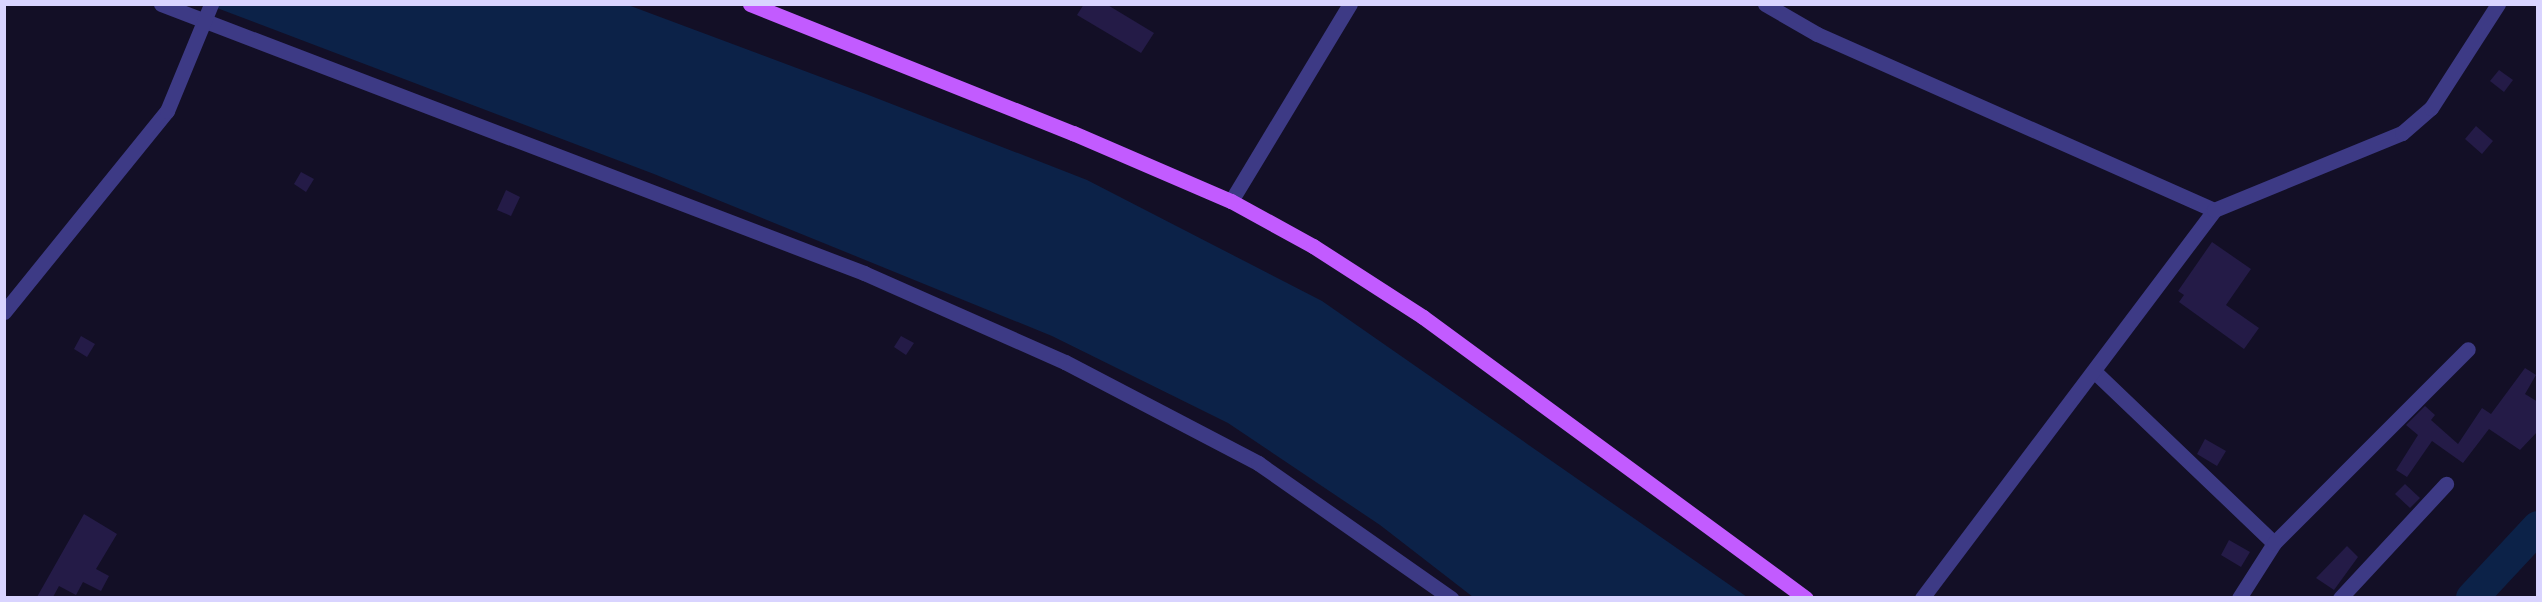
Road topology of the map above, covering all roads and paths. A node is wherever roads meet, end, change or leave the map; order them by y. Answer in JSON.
{"nodes":[{"id":1,"x":161,"y":4,"type":"edge"},
{"id":2,"x":211,"y":4,"type":"edge"},
{"id":3,"x":750,"y":4,"type":"edge"},
{"id":4,"x":1350,"y":4,"type":"edge"},
{"id":5,"x":1765,"y":4,"type":"edge"},
{"id":6,"x":2498,"y":4,"type":"edge"},
{"id":7,"x":204,"y":21,"type":"junction"},
{"id":8,"x":1231,"y":201,"type":"junction"},
{"id":9,"x":2214,"y":210,"type":"junction"},
{"id":10,"x":4,"y":312,"type":"edge"},
{"id":11,"x":2468,"y":349,"type":"dead end"},
{"id":12,"x":2096,"y":373,"type":"junction"},
{"id":13,"x":2446,"y":484,"type":"dead end"},
{"id":14,"x":2274,"y":543,"type":"junction"},
{"id":15,"x":1451,"y":597,"type":"edge"},
{"id":16,"x":1806,"y":597,"type":"edge"},
{"id":17,"x":1922,"y":597,"type":"edge"},
{"id":18,"x":2239,"y":597,"type":"edge"},
{"id":19,"x":2340,"y":597,"type":"edge"}],
"edges":[{"from":1,"to":7,"type":"street"},
{"from":2,"to":7,"type":"street"},
{"from":3,"to":8,"type":"main road"},
{"from":4,"to":8,"type":"street"},
{"from":5,"to":9,"type":"street"},
{"from":6,"to":9,"type":"street"},
{"from":7,"to":10,"type":"street"},
{"from":7,"to":15,"type":"street"},
{"from":8,"to":16,"type":"main road"},
{"from":9,"to":12,"type":"street"},
{"from":11,"to":14,"type":"street"},
{"from":12,"to":14,"type":"street"},
{"from":12,"to":17,"type":"street"},
{"from":13,"to":19,"type":"street"},
{"from":14,"to":18,"type":"street"}]}
